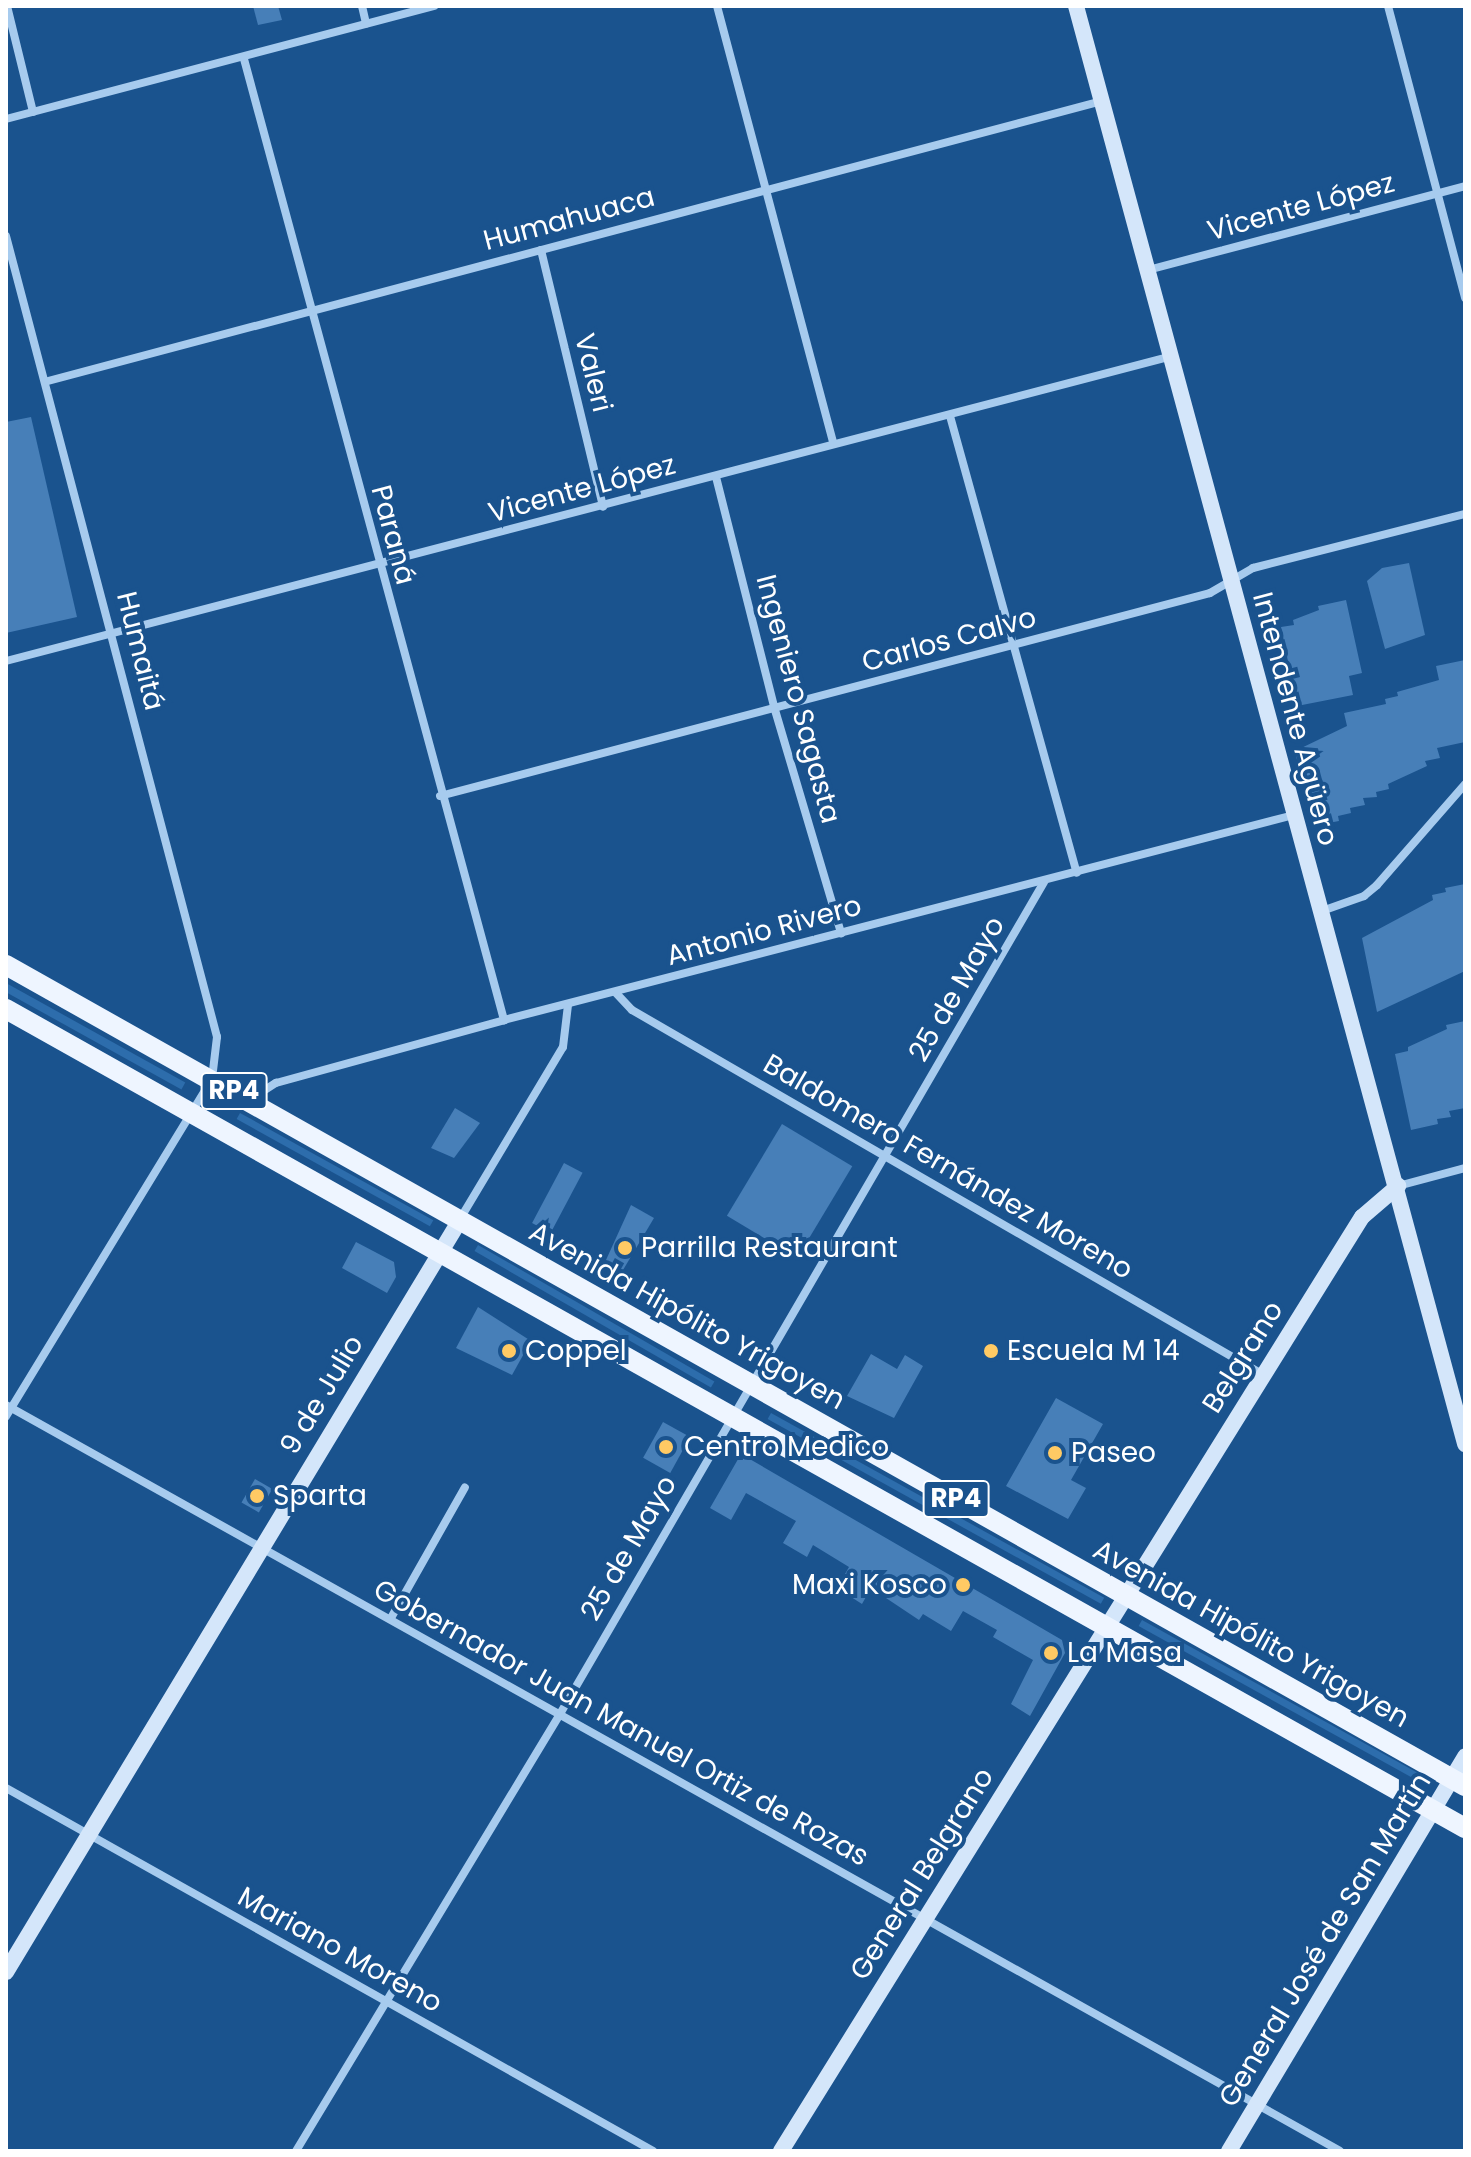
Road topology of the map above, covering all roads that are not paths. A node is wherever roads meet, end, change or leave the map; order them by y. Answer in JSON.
{"nodes":[{"id":1,"x":7,"y":6,"type":"edge"},
{"id":2,"x":362,"y":6,"type":"edge"},
{"id":3,"x":434,"y":6,"type":"edge"},
{"id":4,"x":717,"y":6,"type":"edge"},
{"id":5,"x":1076,"y":6,"type":"edge"},
{"id":6,"x":1388,"y":6,"type":"edge"},
{"id":7,"x":366,"y":24,"type":"junction"},
{"id":8,"x":244,"y":59,"type":"junction"},
{"id":9,"x":1102,"y":101,"type":"junction"},
{"id":10,"x":33,"y":112,"type":"junction"},
{"id":11,"x":6,"y":119,"type":"edge"},
{"id":12,"x":1465,"y":186,"type":"edge"},
{"id":13,"x":768,"y":190,"type":"junction"},
{"id":14,"x":1437,"y":194,"type":"junction"},
{"id":15,"x":6,"y":236,"type":"edge"},
{"id":16,"x":541,"y":250,"type":"junction"},
{"id":17,"x":1147,"y":270,"type":"junction"},
{"id":18,"x":1465,"y":298,"type":"edge"},
{"id":19,"x":311,"y":311,"type":"junction"},
{"id":20,"x":1168,"y":357,"type":"junction"},
{"id":21,"x":48,"y":381,"type":"junction"},
{"id":22,"x":950,"y":416,"type":"junction"},
{"id":23,"x":833,"y":443,"type":"junction"},
{"id":24,"x":716,"y":477,"type":"junction"},
{"id":25,"x":603,"y":507,"type":"junction"},
{"id":26,"x":1465,"y":514,"type":"edge"},
{"id":27,"x":378,"y":565,"type":"junction"},
{"id":28,"x":1231,"y":580,"type":"junction"},
{"id":29,"x":113,"y":634,"type":"junction"},
{"id":30,"x":1011,"y":647,"type":"junction"},
{"id":31,"x":6,"y":661,"type":"edge"},
{"id":32,"x":775,"y":710,"type":"junction"},
{"id":33,"x":1465,"y":784,"type":"edge"},
{"id":34,"x":440,"y":796,"type":"junction"},
{"id":35,"x":1294,"y":815,"type":"junction"},
{"id":36,"x":1077,"y":873,"type":"junction"},
{"id":37,"x":1044,"y":882,"type":"junction"},
{"id":38,"x":1319,"y":912,"type":"junction"},
{"id":39,"x":841,"y":933,"type":"junction"},
{"id":40,"x":6,"y":965,"type":"edge"},
{"id":41,"x":616,"y":993,"type":"junction"},
{"id":42,"x":568,"y":1005,"type":"junction"},
{"id":43,"x":6,"y":1009,"type":"edge"},
{"id":44,"x":504,"y":1020,"type":"junction"},
{"id":45,"x":212,"y":1079,"type":"junction"},
{"id":46,"x":250,"y":1100,"type":"junction"},
{"id":47,"x":192,"y":1114,"type":"junction"},
{"id":48,"x":886,"y":1156,"type":"junction"},
{"id":49,"x":1465,"y":1168,"type":"edge"},
{"id":50,"x":1398,"y":1186,"type":"junction"},
{"id":51,"x":460,"y":1220,"type":"junction"},
{"id":52,"x":441,"y":1251,"type":"junction"},
{"id":53,"x":1262,"y":1374,"type":"junction"},
{"id":54,"x":750,"y":1383,"type":"junction"},
{"id":55,"x":9,"y":1406,"type":"edge"},
{"id":56,"x":730,"y":1414,"type":"junction"},
{"id":57,"x":6,"y":1417,"type":"edge"},
{"id":58,"x":1465,"y":1444,"type":"edge"},
{"id":59,"x":465,"y":1487,"type":"dead end"},
{"id":60,"x":261,"y":1547,"type":"junction"},
{"id":61,"x":1127,"y":1596,"type":"junction"},
{"id":62,"x":391,"y":1618,"type":"junction"},
{"id":63,"x":1109,"y":1626,"type":"junction"},
{"id":64,"x":560,"y":1714,"type":"junction"},
{"id":65,"x":1465,"y":1756,"type":"edge"},
{"id":66,"x":1458,"y":1783,"type":"edge"},
{"id":67,"x":6,"y":1788,"type":"edge"},
{"id":68,"x":1433,"y":1810,"type":"junction"},
{"id":69,"x":1465,"y":1828,"type":"edge"},
{"id":70,"x":89,"y":1834,"type":"junction"},
{"id":71,"x":923,"y":1919,"type":"junction"},
{"id":72,"x":6,"y":1972,"type":"edge"},
{"id":73,"x":385,"y":2000,"type":"junction"},
{"id":74,"x":1257,"y":2103,"type":"junction"},
{"id":75,"x":296,"y":2151,"type":"edge"},
{"id":76,"x":653,"y":2151,"type":"edge"},
{"id":77,"x":781,"y":2151,"type":"edge"},
{"id":78,"x":1229,"y":2151,"type":"edge"},
{"id":79,"x":1340,"y":2151,"type":"edge"}],
"edges":[{"from":1,"to":10,"type":"street"},
{"from":2,"to":7,"type":"street"},
{"from":3,"to":7,"type":"street"},
{"from":4,"to":13,"type":"street"},
{"from":5,"to":9,"type":"street","name":"Intendente Agüero"},
{"from":6,"to":14,"type":"street"},
{"from":7,"to":8,"type":"street"},
{"from":8,"to":10,"type":"street"},
{"from":8,"to":19,"type":"street","name":"Paraná"},
{"from":9,"to":13,"type":"street","name":"Humahuaca"},
{"from":9,"to":17,"type":"street","name":"Intendente Agüero"},
{"from":10,"to":11,"type":"street"},
{"from":12,"to":14,"type":"street","name":"Vicente López"},
{"from":13,"to":16,"type":"street","name":"Humahuaca"},
{"from":13,"to":23,"type":"street"},
{"from":14,"to":17,"type":"street","name":"Vicente López"},
{"from":14,"to":18,"type":"street"},
{"from":15,"to":21,"type":"street","name":"Humaitá"},
{"from":16,"to":19,"type":"street","name":"Humahuaca"},
{"from":16,"to":25,"type":"street","name":"Valeri"},
{"from":17,"to":20,"type":"street","name":"Intendente Agüero"},
{"from":19,"to":21,"type":"street","name":"Humahuaca"},
{"from":19,"to":27,"type":"street","name":"Paraná"},
{"from":20,"to":22,"type":"street","name":"Vicente López"},
{"from":20,"to":28,"type":"street","name":"Intendente Agüero"},
{"from":21,"to":29,"type":"street","name":"Humaitá"},
{"from":22,"to":23,"type":"street","name":"Vicente López"},
{"from":22,"to":30,"type":"street"},
{"from":23,"to":24,"type":"street","name":"Vicente López"},
{"from":24,"to":25,"type":"street","name":"Vicente López"},
{"from":24,"to":32,"type":"street","name":"Ingeniero Sagasta"},
{"from":25,"to":27,"type":"street","name":"Vicente López"},
{"from":26,"to":28,"type":"street","name":"Carlos Calvo"},
{"from":27,"to":29,"type":"street","name":"Vicente López"},
{"from":27,"to":34,"type":"street","name":"Paraná"},
{"from":28,"to":30,"type":"street","name":"Carlos Calvo"},
{"from":28,"to":35,"type":"street","name":"Intendente Agüero"},
{"from":29,"to":31,"type":"street","name":"Vicente López"},
{"from":29,"to":45,"type":"street","name":"Humaitá"},
{"from":30,"to":32,"type":"street","name":"Carlos Calvo"},
{"from":30,"to":36,"type":"street"},
{"from":32,"to":34,"type":"street","name":"Carlos Calvo"},
{"from":32,"to":39,"type":"street","name":"Ingeniero Sagasta"},
{"from":33,"to":38,"type":"street"},
{"from":34,"to":44,"type":"street","name":"Paraná"},
{"from":35,"to":36,"type":"street","name":"Antonio Rivero"},
{"from":35,"to":38,"type":"street","name":"Intendente Agüero"},
{"from":36,"to":37,"type":"street","name":"Antonio Rivero"},
{"from":37,"to":39,"type":"street","name":"Antonio Rivero"},
{"from":37,"to":48,"type":"street","name":"25 de Mayo"},
{"from":38,"to":50,"type":"street","name":"Intendente Agüero"},
{"from":39,"to":41,"type":"street","name":"Antonio Rivero"},
{"from":40,"to":45,"type":"main road","name":"Avenida Hipólito Yrigoyen","number":"RP4"},
{"from":41,"to":42,"type":"street","name":"Antonio Rivero"},
{"from":41,"to":48,"type":"street","name":"Baldomero Fernández Moreno"},
{"from":42,"to":44,"type":"street","name":"Antonio Rivero"},
{"from":42,"to":51,"type":"street","name":"9 de Julio"},
{"from":43,"to":47,"type":"main road","number":"RP4"},
{"from":44,"to":46,"type":"street","name":"Antonio Rivero"},
{"from":45,"to":46,"type":"main road","name":"Avenida Hipólito Yrigoyen","number":"RP4"},
{"from":45,"to":47,"type":"street"},
{"from":46,"to":51,"type":"main road","name":"Avenida Hipólito Yrigoyen","number":"RP4"},
{"from":47,"to":52,"type":"main road","number":"RP4"},
{"from":47,"to":55,"type":"street"},
{"from":48,"to":53,"type":"street","name":"Baldomero Fernández Moreno"},
{"from":48,"to":54,"type":"street","name":"25 de Mayo"},
{"from":49,"to":50,"type":"street","name":"Belgrano"},
{"from":50,"to":53,"type":"street","name":"Belgrano"},
{"from":50,"to":58,"type":"street","name":"Intendente Agüero"},
{"from":51,"to":52,"type":"street","name":"9 de Julio"},
{"from":51,"to":54,"type":"main road","name":"Avenida Hipólito Yrigoyen","number":"RP4"},
{"from":52,"to":56,"type":"main road","number":"RP4"},
{"from":52,"to":60,"type":"street","name":"9 de Julio"},
{"from":53,"to":61,"type":"street","name":"Belgrano"},
{"from":54,"to":56,"type":"street","name":"25 de Mayo"},
{"from":54,"to":61,"type":"main road","name":"Avenida Hipólito Yrigoyen","number":"RP4"},
{"from":55,"to":57,"type":"street"},
{"from":55,"to":60,"type":"street","name":"Gobernador Juan Manuel Ortiz de Rozas"},
{"from":56,"to":63,"type":"main road","number":"RP4"},
{"from":56,"to":64,"type":"street","name":"25 de Mayo"},
{"from":59,"to":62,"type":"street"},
{"from":60,"to":62,"type":"street","name":"Gobernador Juan Manuel Ortiz de Rozas"},
{"from":60,"to":70,"type":"street","name":"9 de Julio"},
{"from":61,"to":63,"type":"street","name":"Belgrano"},
{"from":61,"to":66,"type":"main road","name":"Avenida Hipólito Yrigoyen","number":"RP4"},
{"from":62,"to":64,"type":"street","name":"Gobernador Juan Manuel Ortiz de Rozas"},
{"from":63,"to":68,"type":"main road","number":"RP4"},
{"from":63,"to":71,"type":"street","name":"General Belgrano"},
{"from":64,"to":71,"type":"street","name":"Gobernador Juan Manuel Ortiz de Rozas"},
{"from":64,"to":73,"type":"street","name":"25 de Mayo"},
{"from":65,"to":66,"type":"street","name":"General José de San Martín"},
{"from":66,"to":68,"type":"street","name":"General José de San Martín"},
{"from":67,"to":70,"type":"street","name":"Mariano Moreno"},
{"from":68,"to":69,"type":"main road","number":"RP4"},
{"from":68,"to":74,"type":"street","name":"General José de San Martín"},
{"from":70,"to":72,"type":"street","name":"9 de Julio"},
{"from":70,"to":73,"type":"street","name":"Mariano Moreno"},
{"from":71,"to":74,"type":"street","name":"Gobernador Juan Manuel Ortiz de Rozas"},
{"from":71,"to":77,"type":"street","name":"General Belgrano"},
{"from":73,"to":75,"type":"street","name":"25 de Mayo"},
{"from":73,"to":76,"type":"street","name":"Mariano Moreno"},
{"from":74,"to":78,"type":"street","name":"General José de San Martín"},
{"from":74,"to":79,"type":"street","name":"Gobernador Juan Manuel Ortiz de Rozas"}]}
